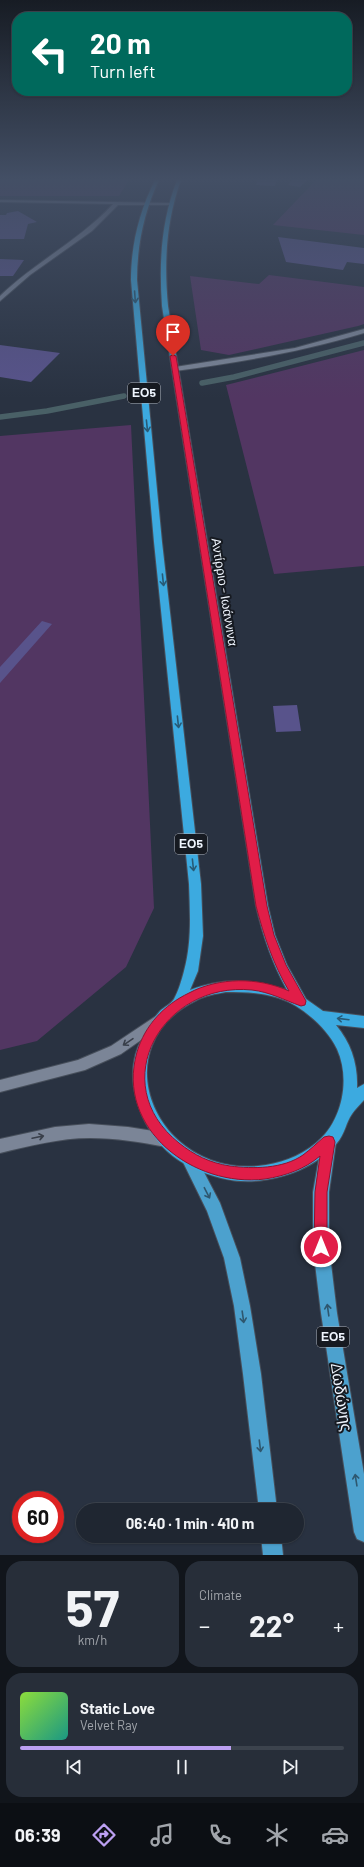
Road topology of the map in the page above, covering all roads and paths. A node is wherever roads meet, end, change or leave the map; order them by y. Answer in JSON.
{"nodes":[{"id":1,"x":58,"y":253,"type":"edge"},
{"id":2,"x":135,"y":253,"type":"edge"},
{"id":3,"x":162,"y":253,"type":"edge"},
{"id":4,"x":0,"y":299,"type":"edge"},
{"id":5,"x":364,"y":330,"type":"edge"},
{"id":6,"x":175,"y":369,"type":"junction"},
{"id":7,"x":301,"y":1001,"type":"junction"},
{"id":8,"x":179,"y":1003,"type":"junction"},
{"id":9,"x":321,"y":1017,"type":"junction"},
{"id":10,"x":160,"y":1020,"type":"junction"},
{"id":11,"x":364,"y":1022,"type":"edge"},
{"id":12,"x":0,"y":1086,"type":"edge"},
{"id":13,"x":364,"y":1090,"type":"edge"},
{"id":14,"x":348,"y":1108,"type":"junction"},
{"id":15,"x":166,"y":1140,"type":"junction"},
{"id":16,"x":329,"y":1142,"type":"junction"},
{"id":17,"x":0,"y":1146,"type":"edge"},
{"id":18,"x":189,"y":1158,"type":"junction"},
{"id":19,"x":267,"y":1503,"type":"edge"},
{"id":20,"x":364,"y":1532,"type":"edge"},
{"id":21,"x":272,"y":1543,"type":"edge"},
{"id":22,"x":273,"y":1555,"type":"edge"}],
"edges":[{"from":1,"to":4,"type":"street"},
{"from":2,"to":8,"type":"highway","number":"ΕΟ5","one_way":true},
{"from":3,"to":6,"type":"highway","name":"Αντίρριο - Ιωάννινα","number":"ΕΟ5"},
{"from":5,"to":6,"type":"street"},
{"from":6,"to":7,"type":"highway","name":"Αντίρριο - Ιωάννινα","number":"ΕΟ5"},
{"from":7,"to":8,"type":"highway","number":"ΕΟ5"},
{"from":7,"to":9,"type":"highway","number":"ΕΟ5"},
{"from":8,"to":10,"type":"highway","number":"ΕΟ5"},
{"from":11,"to":9,"type":"highway","one_way":true},
{"from":9,"to":14,"type":"highway","number":"ΕΟ5"},
{"from":10,"to":12,"type":"street","one_way":true},
{"from":10,"to":15,"type":"highway","number":"ΕΟ5"},
{"from":13,"to":14,"type":"highway"},
{"from":14,"to":16,"type":"highway","number":"ΕΟ5"},
{"from":17,"to":15,"type":"street","one_way":true},
{"from":15,"to":18,"type":"highway","number":"ΕΟ5"},
{"from":16,"to":18,"type":"highway","number":"ΕΟ5"},
{"from":20,"to":16,"type":"main road","name":"Δωδώνης","number":"ΕΟ5","one_way":true},
{"from":18,"to":19,"type":"main road","number":"ΕΟ5","one_way":true},
{"from":21,"to":22,"type":"main road"}]}
